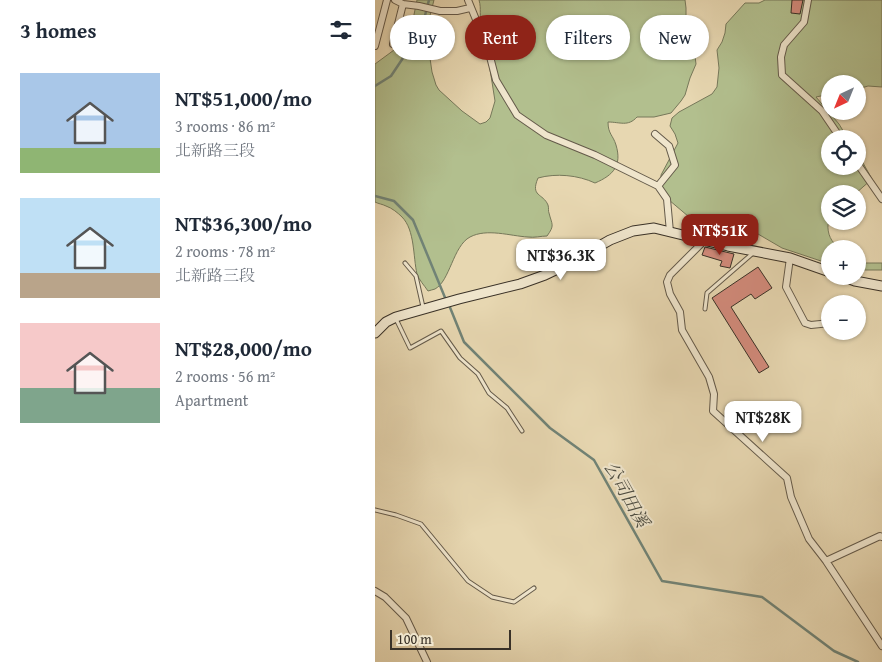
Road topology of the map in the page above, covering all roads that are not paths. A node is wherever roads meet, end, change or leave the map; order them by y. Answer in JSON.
{"nodes":[{"id":1,"x":387,"y":0,"type":"edge"},
{"id":2,"x":395,"y":0,"type":"edge"},
{"id":3,"x":468,"y":0,"type":"edge"},
{"id":4,"x":807,"y":0,"type":"edge"},
{"id":5,"x":403,"y":4,"type":"junction"},
{"id":6,"x":470,"y":8,"type":"junction"},
{"id":7,"x":400,"y":15,"type":"edge"},
{"id":8,"x":375,"y":46,"type":"edge"},
{"id":9,"x":835,"y":130,"type":"edge"},
{"id":10,"x":655,"y":134,"type":"dead end"},
{"id":11,"x":865,"y":175,"type":"edge"},
{"id":12,"x":658,"y":186,"type":"junction"},
{"id":13,"x":882,"y":199,"type":"edge"},
{"id":14,"x":669,"y":232,"type":"junction"},
{"id":15,"x":705,"y":240,"type":"junction"},
{"id":16,"x":755,"y":251,"type":"junction"},
{"id":17,"x":790,"y":258,"type":"junction"},
{"id":18,"x":405,"y":263,"type":"dead end"},
{"id":19,"x":821,"y":269,"type":"edge"},
{"id":20,"x":866,"y":283,"type":"edge"},
{"id":21,"x":882,"y":286,"type":"edge"},
{"id":22,"x":705,"y":309,"type":"dead end"},
{"id":23,"x":424,"y":310,"type":"junction"},
{"id":24,"x":396,"y":318,"type":"junction"},
{"id":25,"x":821,"y":324,"type":"edge"},
{"id":26,"x":375,"y":333,"type":"edge"},
{"id":27,"x":522,"y":431,"type":"dead end"},
{"id":28,"x":375,"y":510,"type":"edge"},
{"id":29,"x":882,"y":537,"type":"edge"},
{"id":30,"x":826,"y":561,"type":"junction"},
{"id":31,"x":534,"y":588,"type":"dead end"},
{"id":32,"x":375,"y":591,"type":"edge"},
{"id":33,"x":882,"y":646,"type":"edge"},
{"id":34,"x":427,"y":662,"type":"edge"}],
"edges":[{"from":1,"to":8,"type":"street"},
{"from":2,"to":5,"type":"street"},
{"from":3,"to":6,"type":"street"},
{"from":4,"to":9,"type":"street"},
{"from":5,"to":6,"type":"street"},
{"from":5,"to":7,"type":"street"},
{"from":6,"to":12,"type":"street"},
{"from":10,"to":12,"type":"street"},
{"from":11,"to":13,"type":"street"},
{"from":12,"to":14,"type":"street"},
{"from":14,"to":15,"type":"main road"},
{"from":14,"to":23,"type":"main road"},
{"from":15,"to":16,"type":"main road"},
{"from":15,"to":30,"type":"street"},
{"from":16,"to":17,"type":"main road"},
{"from":16,"to":22,"type":"lane"},
{"from":17,"to":19,"type":"main road"},
{"from":17,"to":25,"type":"street"},
{"from":18,"to":23,"type":"lane"},
{"from":20,"to":21,"type":"main road"},
{"from":23,"to":24,"type":"main road"},
{"from":24,"to":26,"type":"main road"},
{"from":24,"to":27,"type":"lane"},
{"from":28,"to":31,"type":"lane"},
{"from":29,"to":30,"type":"street"},
{"from":30,"to":33,"type":"street"},
{"from":32,"to":34,"type":"street"}]}
